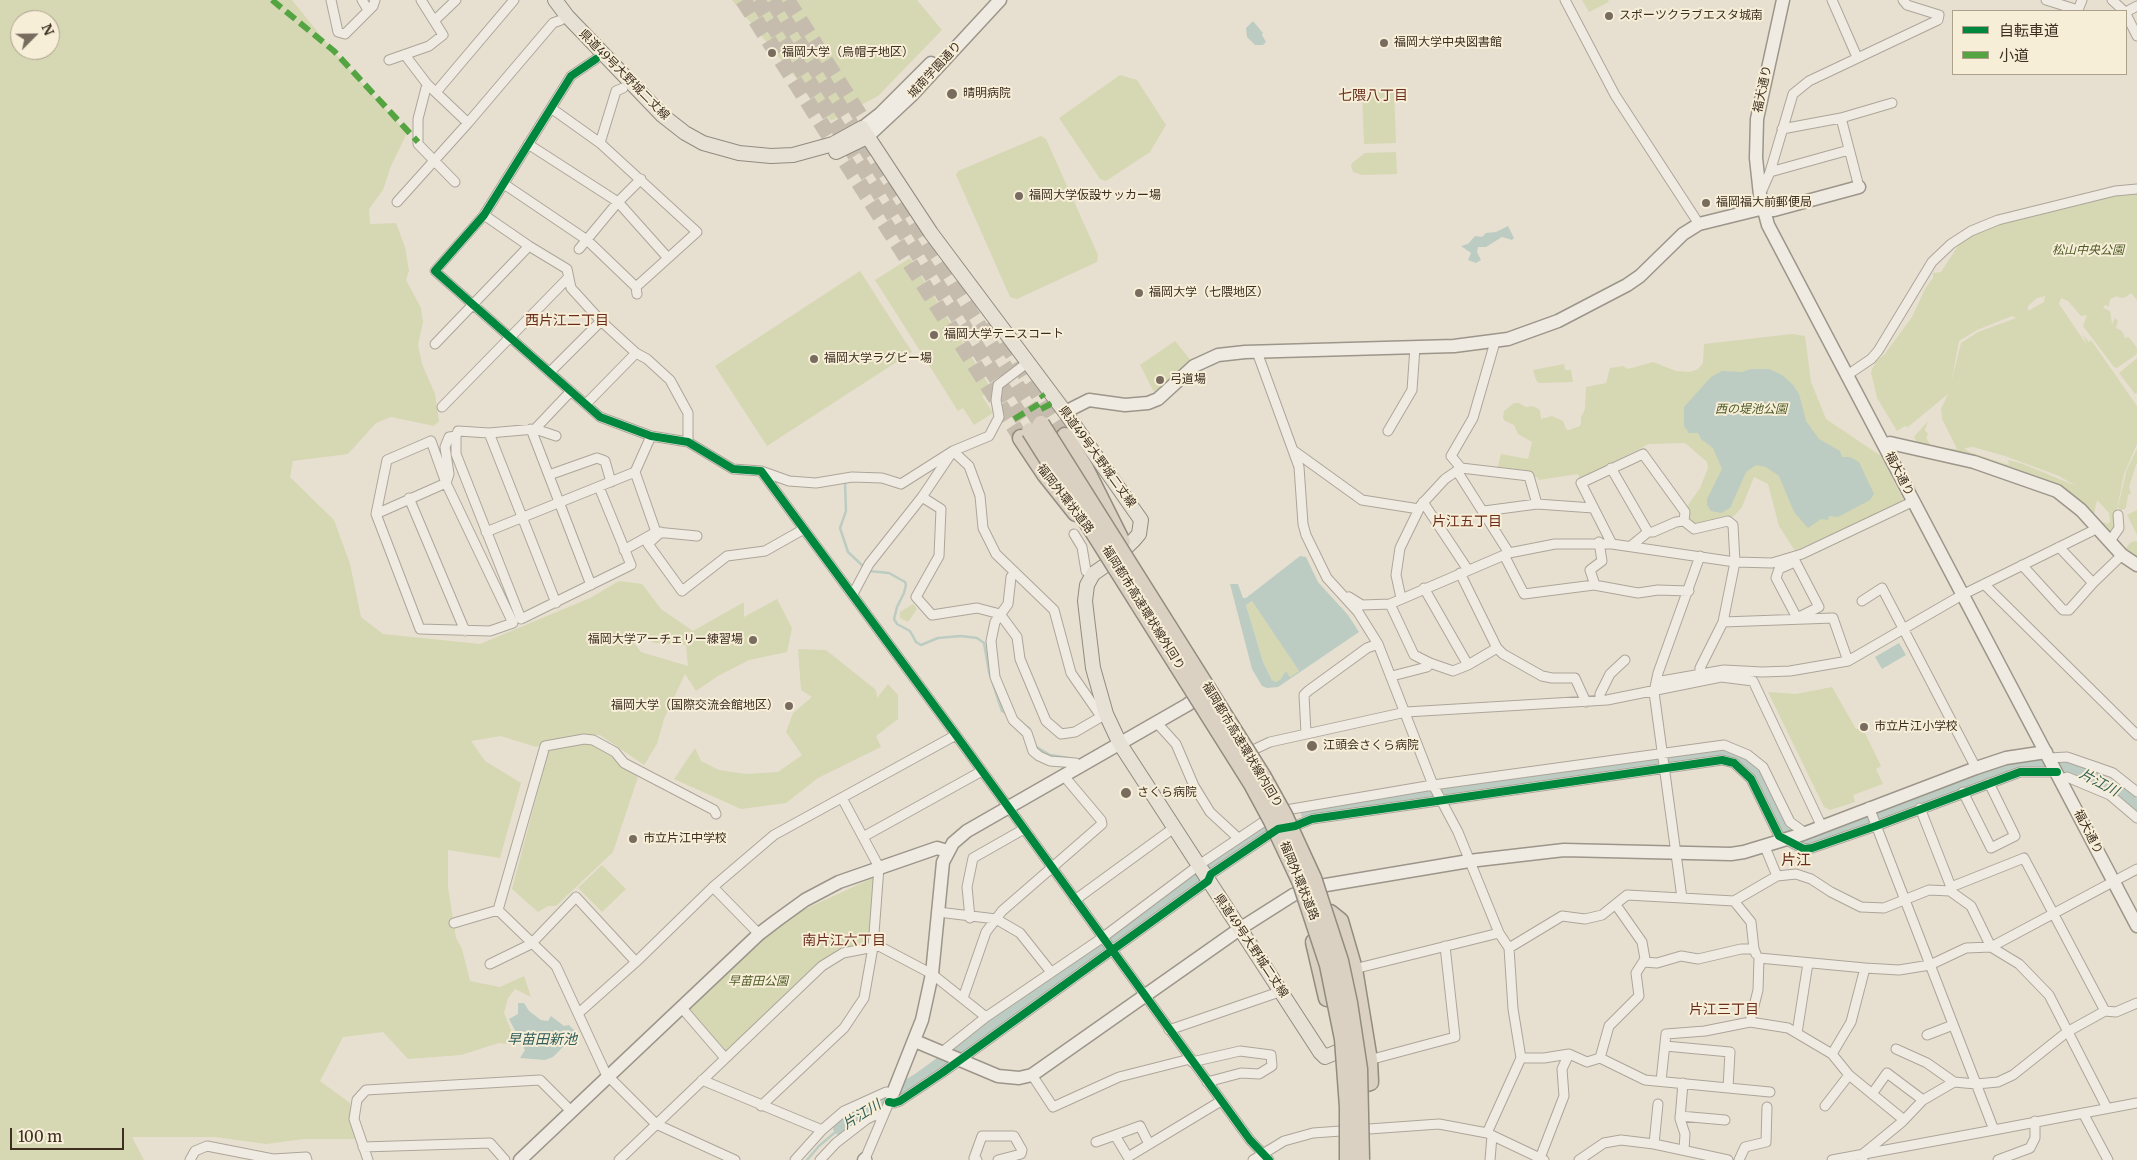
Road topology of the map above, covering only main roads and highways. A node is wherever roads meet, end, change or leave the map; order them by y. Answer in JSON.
{"nodes":[{"id":1,"x":544,"y":0,"type":"edge"},
{"id":2,"x":554,"y":0,"type":"edge"},
{"id":3,"x":864,"y":133,"type":"junction"},
{"id":4,"x":1031,"y":431,"type":"joint"},
{"id":5,"x":1065,"y":436,"type":"tunnel mouth"},
{"id":6,"x":1125,"y":547,"type":"junction"},
{"id":7,"x":1113,"y":560,"type":"junction"},
{"id":8,"x":1205,"y":691,"type":"junction"},
{"id":9,"x":1279,"y":818,"type":"junction"},
{"id":10,"x":1312,"y":888,"type":"junction"},
{"id":11,"x":1322,"y":914,"type":"junction"},
{"id":12,"x":1343,"y":1045,"type":"junction"},
{"id":13,"x":1362,"y":1084,"type":"junction"},
{"id":14,"x":1356,"y":1134,"type":"junction"},
{"id":15,"x":1348,"y":1160,"type":"edge"},
{"id":16,"x":1362,"y":1160,"type":"edge"}],
"edges":[{"from":1,"to":3,"type":"main road","name":"県道49号大野城二丈線"},
{"from":2,"to":3,"type":"main road","name":"県道49号大野城二丈線"},
{"from":3,"to":6,"type":"main road","name":"県道49号大野城二丈線"},
{"from":4,"to":7,"type":"highway","name":"福岡外環状道路"},
{"from":4,"to":14,"type":"highway","name":"福岡都市高速環状線内回り","bridge":true},
{"from":5,"to":6,"type":"highway","name":"福岡外環状道路"},
{"from":6,"to":7,"type":"main road","name":"県道49号大野城二丈線"},
{"from":6,"to":8,"type":"highway","name":"福岡外環状道路"},
{"from":7,"to":8,"type":"highway","name":"福岡外環状道路"},
{"from":7,"to":12,"type":"main road","name":"県道49号大野城二丈線"},
{"from":8,"to":9,"type":"highway","name":"福岡外環状道路"},
{"from":8,"to":9,"type":"highway","name":"福岡外環状道路"},
{"from":9,"to":10,"type":"highway","name":"福岡外環状道路"},
{"from":9,"to":10,"type":"highway","name":"福岡外環状道路"},
{"from":10,"to":11,"type":"highway","name":"福岡外環状道路"},
{"from":11,"to":12,"type":"highway","name":"福岡外環状道路"},
{"from":11,"to":13,"type":"highway","name":"福岡外環状道路"},
{"from":11,"to":13,"type":"highway"},
{"from":12,"to":14,"type":"highway","name":"福岡外環状道路"},
{"from":13,"to":14,"type":"highway","name":"福岡外環状道路"},
{"from":14,"to":15,"type":"highway","bridge":true},
{"from":14,"to":16,"type":"highway","name":"福岡都市高速環状線内回り","bridge":true}]}
